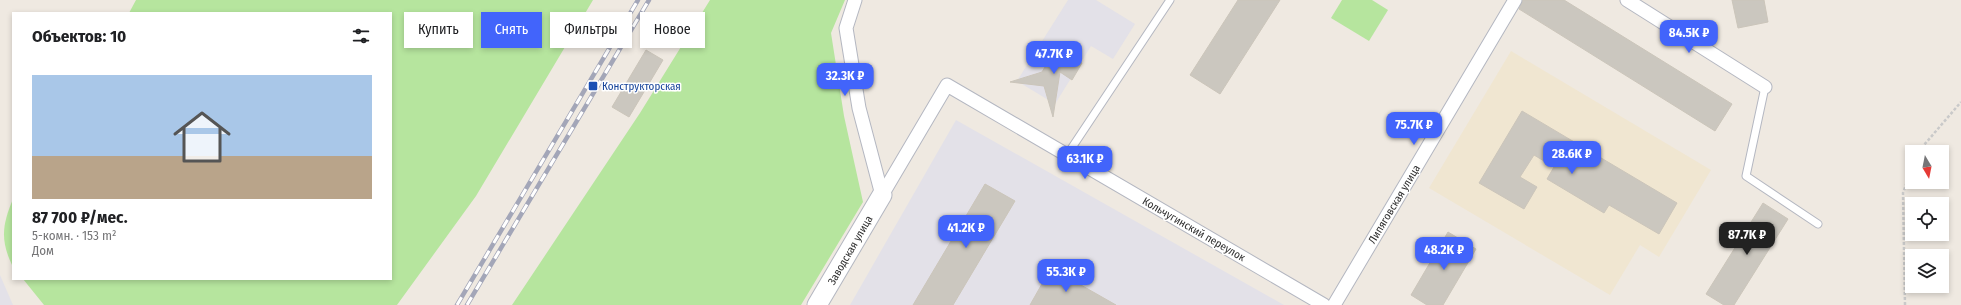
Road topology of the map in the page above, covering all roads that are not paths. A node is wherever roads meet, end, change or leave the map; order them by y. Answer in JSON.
{"nodes":[{"id":1,"x":855,"y":0,"type":"edge"},
{"id":2,"x":1170,"y":0,"type":"edge"},
{"id":3,"x":1515,"y":0,"type":"edge"},
{"id":4,"x":1627,"y":0,"type":"edge"},
{"id":5,"x":1765,"y":87,"type":"joint"},
{"id":6,"x":1067,"y":155,"type":"junction"},
{"id":7,"x":882,"y":195,"type":"junction"},
{"id":8,"x":1818,"y":224,"type":"dead end"},
{"id":9,"x":817,"y":305,"type":"edge"},
{"id":10,"x":1324,"y":305,"type":"edge"},
{"id":11,"x":1334,"y":305,"type":"edge"}],
"edges":[{"from":1,"to":7,"type":"street"},
{"from":2,"to":6,"type":"lane"},
{"from":3,"to":11,"type":"street","name":"Липяговская улица"},
{"from":4,"to":5,"type":"street"},
{"from":5,"to":8,"type":"lane"},
{"from":6,"to":7,"type":"street","name":"Кольчугинский переулок"},
{"from":6,"to":10,"type":"street","name":"Кольчугинский переулок"},
{"from":7,"to":9,"type":"street","name":"Заводская улица"}]}
